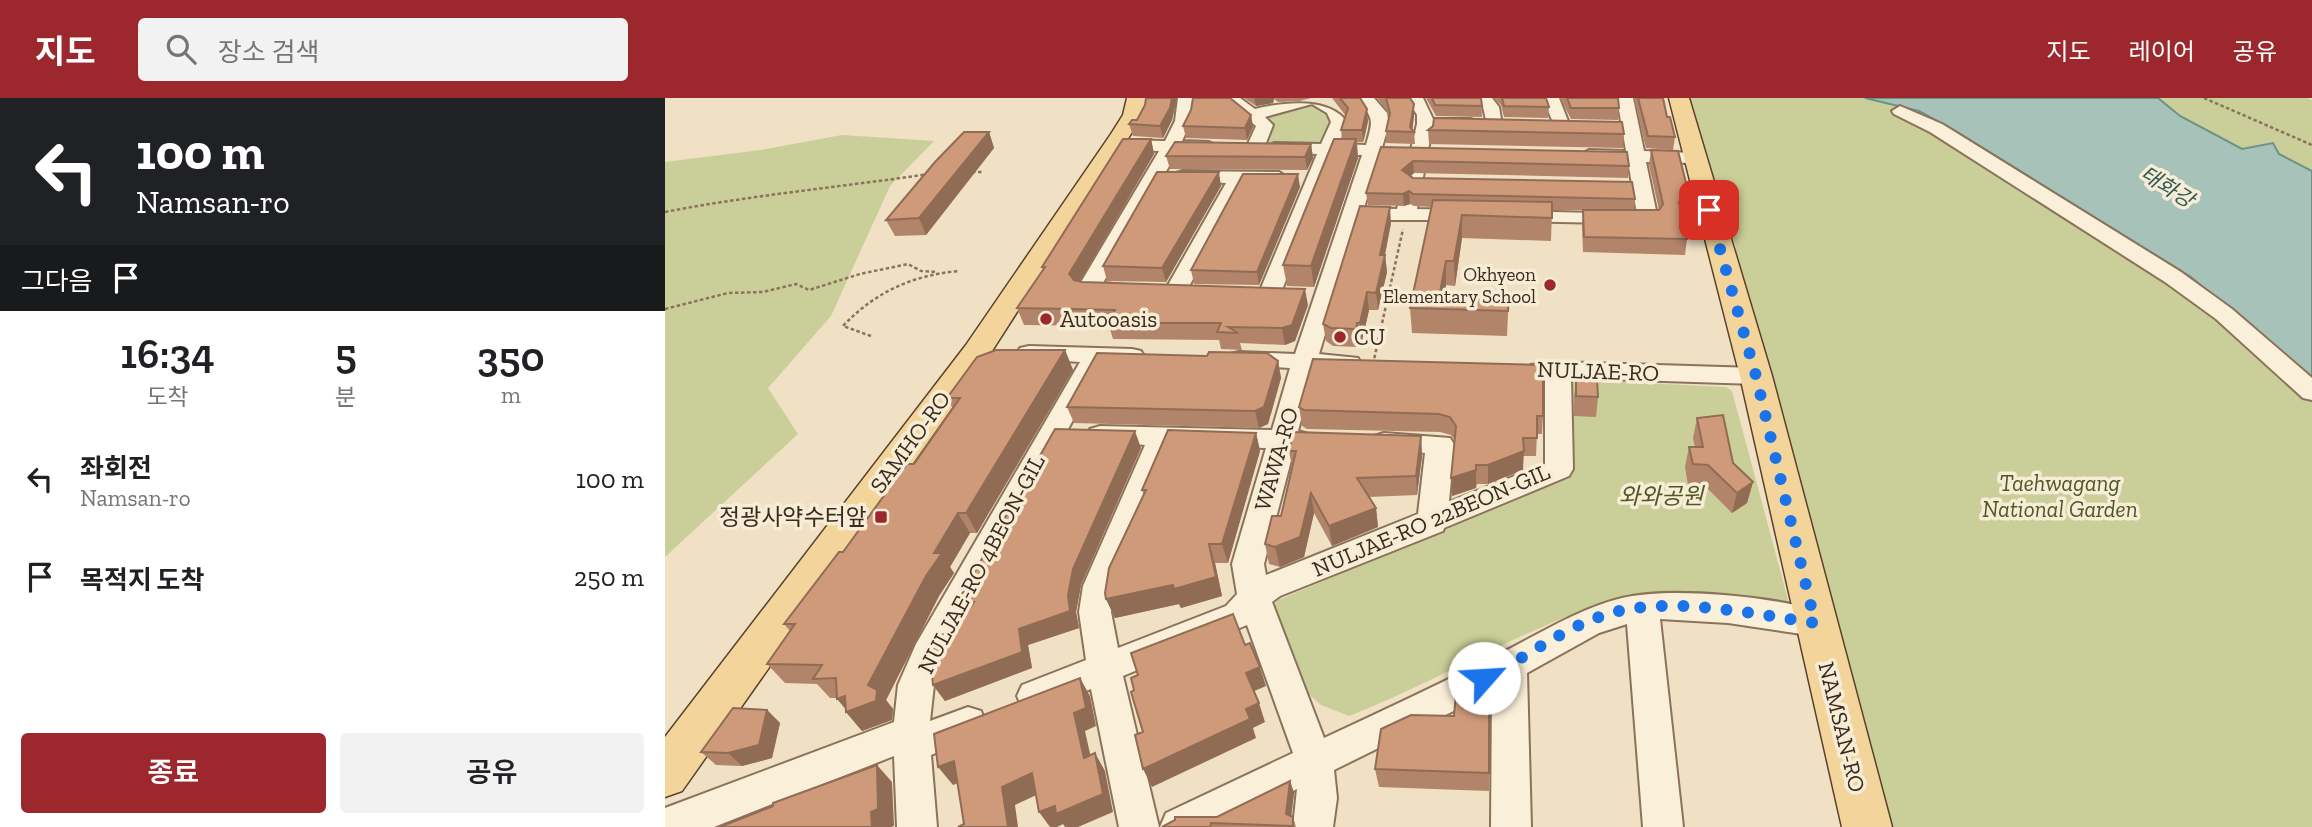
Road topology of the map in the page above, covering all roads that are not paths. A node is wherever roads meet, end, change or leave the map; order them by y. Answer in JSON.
{"nodes":[{"id":1,"x":1137,"y":98,"type":"edge"},
{"id":2,"x":1187,"y":98,"type":"edge"},
{"id":3,"x":1230,"y":98,"type":"edge"},
{"id":4,"x":1315,"y":98,"type":"edge"},
{"id":5,"x":1365,"y":98,"type":"edge"},
{"id":6,"x":1415,"y":98,"type":"edge"},
{"id":7,"x":1484,"y":98,"type":"edge"},
{"id":8,"x":1551,"y":98,"type":"edge"},
{"id":9,"x":1625,"y":98,"type":"edge"},
{"id":10,"x":1679,"y":98,"type":"edge"},
{"id":11,"x":1900,"y":111,"type":"dead end"},
{"id":12,"x":1253,"y":115,"type":"junction"},
{"id":13,"x":1425,"y":124,"type":"junction"},
{"id":14,"x":1494,"y":124,"type":"junction"},
{"id":15,"x":1517,"y":125,"type":"edge"},
{"id":16,"x":1539,"y":125,"type":"edge"},
{"id":17,"x":1114,"y":145,"type":"junction"},
{"id":18,"x":1171,"y":146,"type":"junction"},
{"id":19,"x":1241,"y":147,"type":"junction"},
{"id":20,"x":1329,"y":149,"type":"junction"},
{"id":21,"x":1372,"y":150,"type":"junction"},
{"id":22,"x":1426,"y":152,"type":"junction"},
{"id":23,"x":1574,"y":155,"type":"edge"},
{"id":24,"x":1636,"y":156,"type":"junction"},
{"id":25,"x":1694,"y":158,"type":"junction"},
{"id":26,"x":1152,"y":177,"type":"junction"},
{"id":27,"x":1238,"y":178,"type":"junction"},
{"id":28,"x":1317,"y":179,"type":"junction"},
{"id":29,"x":1352,"y":214,"type":"junction"},
{"id":30,"x":1406,"y":215,"type":"junction"},
{"id":31,"x":1175,"y":292,"type":"junction"},
{"id":32,"x":1202,"y":293,"type":"edge"},
{"id":33,"x":1242,"y":294,"type":"edge"},
{"id":34,"x":1269,"y":295,"type":"junction"},
{"id":35,"x":1325,"y":297,"type":"junction"},
{"id":36,"x":977,"y":351,"type":"junction"},
{"id":37,"x":1096,"y":355,"type":"junction"},
{"id":38,"x":1151,"y":357,"type":"edge"},
{"id":39,"x":1221,"y":359,"type":"edge"},
{"id":40,"x":1304,"y":362,"type":"junction"},
{"id":41,"x":1373,"y":364,"type":"edge"},
{"id":42,"x":1519,"y":369,"type":"edge"},
{"id":43,"x":1558,"y":370,"type":"junction"},
{"id":44,"x":1756,"y":376,"type":"junction"},
{"id":45,"x":2312,"y":392,"type":"edge"},
{"id":46,"x":1052,"y":434,"type":"junction"},
{"id":47,"x":1162,"y":437,"type":"junction"},
{"id":48,"x":1282,"y":439,"type":"junction"},
{"id":49,"x":1322,"y":440,"type":"edge"},
{"id":50,"x":1361,"y":442,"type":"edge"},
{"id":51,"x":1432,"y":523,"type":"junction"},
{"id":52,"x":1254,"y":598,"type":"junction"},
{"id":53,"x":1642,"y":607,"type":"junction"},
{"id":54,"x":1815,"y":623,"type":"junction"},
{"id":55,"x":1104,"y":667,"type":"junction"},
{"id":56,"x":1509,"y":667,"type":"junction"},
{"id":57,"x":911,"y":739,"type":"junction"},
{"id":58,"x":1314,"y":760,"type":"junction"},
{"id":59,"x":665,"y":775,"type":"edge"},
{"id":60,"x":665,"y":827,"type":"edge"},
{"id":61,"x":917,"y":827,"type":"edge"},
{"id":62,"x":1139,"y":827,"type":"edge"},
{"id":63,"x":1180,"y":827,"type":"edge"},
{"id":64,"x":1313,"y":827,"type":"edge"},
{"id":65,"x":1511,"y":827,"type":"edge"},
{"id":66,"x":1663,"y":827,"type":"edge"},
{"id":67,"x":1867,"y":827,"type":"edge"}],
"edges":[{"from":1,"to":17,"type":"main road","name":"SAMHO-RO"},
{"from":2,"to":18,"type":"street"},
{"from":3,"to":12,"type":"street"},
{"from":4,"to":12,"type":"street"},
{"from":4,"to":20,"type":"street"},
{"from":5,"to":21,"type":"street","name":"WAWA-RO"},
{"from":6,"to":13,"type":"street"},
{"from":7,"to":14,"type":"street"},
{"from":8,"to":16,"type":"street"},
{"from":9,"to":24,"type":"street"},
{"from":10,"to":25,"type":"main road","name":"NAMSAN-RO"},
{"from":11,"to":45,"type":"street"},
{"from":12,"to":19,"type":"street"},
{"from":13,"to":14,"type":"street"},
{"from":13,"to":22,"type":"street"},
{"from":14,"to":15,"type":"street"},
{"from":17,"to":18,"type":"street"},
{"from":17,"to":36,"type":"main road","name":"SAMHO-RO"},
{"from":18,"to":19,"type":"street"},
{"from":18,"to":26,"type":"street"},
{"from":19,"to":20,"type":"street"},
{"from":20,"to":21,"type":"street"},
{"from":20,"to":28,"type":"street"},
{"from":21,"to":22,"type":"street"},
{"from":21,"to":29,"type":"street","name":"WAWA-RO"},
{"from":22,"to":30,"type":"street"},
{"from":23,"to":24,"type":"street"},
{"from":24,"to":25,"type":"street"},
{"from":24,"to":30,"type":"street"},
{"from":25,"to":44,"type":"main road","name":"NAMSAN-RO"},
{"from":26,"to":27,"type":"street"},
{"from":26,"to":31,"type":"street"},
{"from":27,"to":28,"type":"street"},
{"from":27,"to":31,"type":"street"},
{"from":28,"to":34,"type":"street"},
{"from":29,"to":30,"type":"street"},
{"from":29,"to":35,"type":"street","name":"WAWA-RO"},
{"from":31,"to":32,"type":"street"},
{"from":33,"to":34,"type":"street"},
{"from":34,"to":35,"type":"street"},
{"from":35,"to":40,"type":"street","name":"WAWA-RO"},
{"from":36,"to":37,"type":"street"},
{"from":36,"to":59,"type":"main road","name":"SAMHO-RO"},
{"from":37,"to":38,"type":"street"},
{"from":37,"to":46,"type":"street","name":"NULJAE-RO 4BEON-GIL"},
{"from":39,"to":40,"type":"street"},
{"from":40,"to":41,"type":"street"},
{"from":40,"to":48,"type":"street","name":"WAWA-RO"},
{"from":42,"to":43,"type":"street","name":"NULJAE-RO"},
{"from":43,"to":44,"type":"street","name":"NULJAE-RO"},
{"from":43,"to":51,"type":"street","name":"NULJAE-RO 22BEON-GIL"},
{"from":44,"to":54,"type":"main road","name":"NAMSAN-RO"},
{"from":46,"to":47,"type":"street"},
{"from":46,"to":57,"type":"street","name":"NULJAE-RO 4BEON-GIL"},
{"from":47,"to":48,"type":"street"},
{"from":47,"to":55,"type":"street"},
{"from":48,"to":49,"type":"street"},
{"from":48,"to":52,"type":"street","name":"WAWA-RO"},
{"from":50,"to":51,"type":"street"},
{"from":51,"to":52,"type":"street","name":"NULJAE-RO 22BEON-GIL"},
{"from":52,"to":55,"type":"street","name":"NULJAE-RO 22BEON-GIL"},
{"from":52,"to":58,"type":"street","name":"WAWA-RO"},
{"from":53,"to":54,"type":"street"},
{"from":53,"to":56,"type":"street"},
{"from":53,"to":66,"type":"street"},
{"from":54,"to":67,"type":"main road","name":"NAMSAN-RO"},
{"from":55,"to":57,"type":"street","name":"NULJAE-RO 22BEON-GIL"},
{"from":55,"to":62,"type":"street"},
{"from":56,"to":58,"type":"street"},
{"from":56,"to":65,"type":"street"},
{"from":57,"to":60,"type":"street","name":"NULJAE-RO 22BEON-GIL"},
{"from":57,"to":61,"type":"street","name":"NULJAE-RO 4BEON-GIL"},
{"from":58,"to":63,"type":"street"},
{"from":58,"to":64,"type":"street","name":"WAWA-RO"}]}
